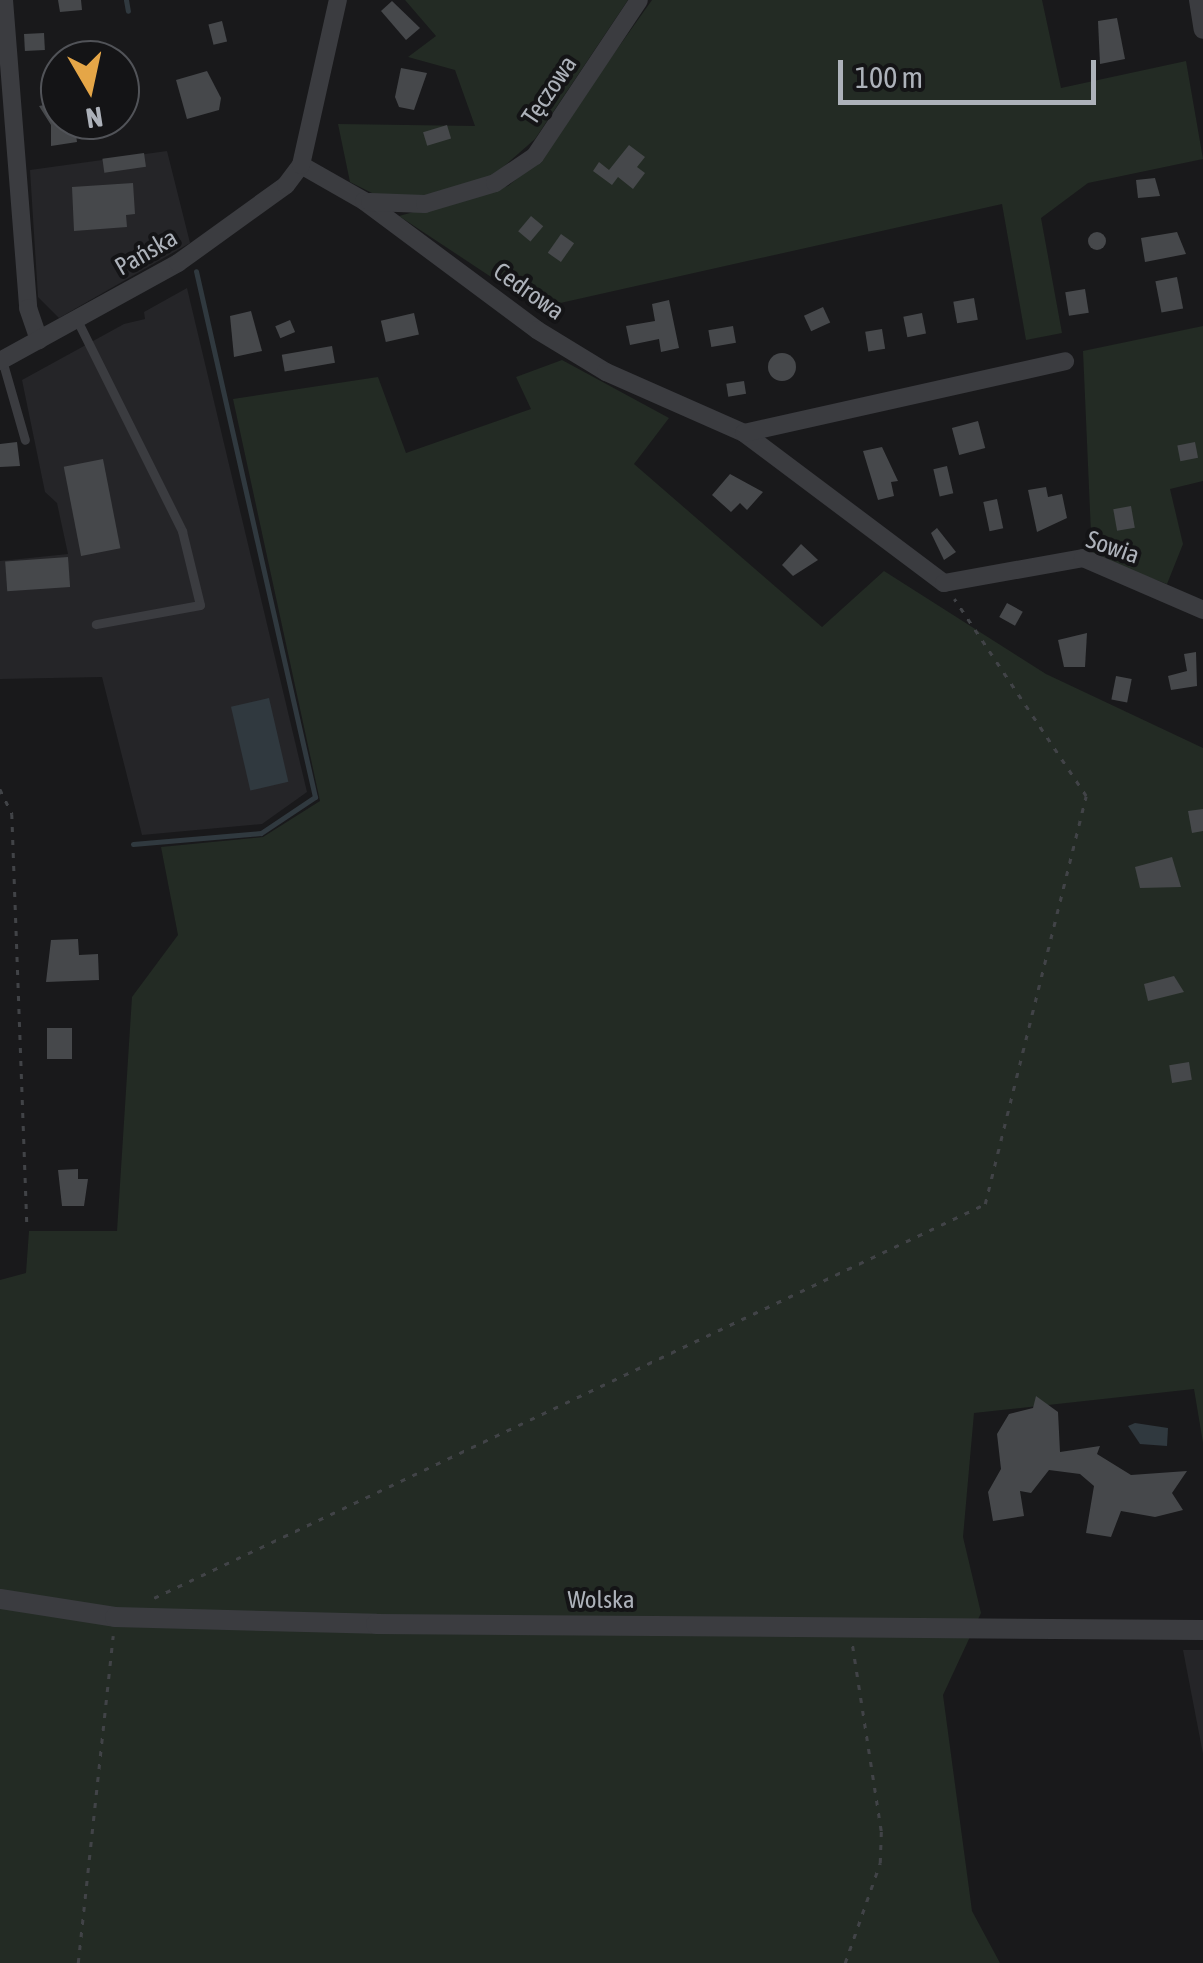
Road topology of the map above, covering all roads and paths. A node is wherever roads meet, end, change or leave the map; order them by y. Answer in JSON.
{"nodes":[{"id":1,"x":4,"y":0,"type":"edge"},
{"id":2,"x":338,"y":0,"type":"edge"},
{"id":3,"x":640,"y":0,"type":"edge"},
{"id":4,"x":1198,"y":0,"type":"edge"},
{"id":5,"x":1203,"y":30,"type":"edge"},
{"id":6,"x":301,"y":164,"type":"junction"},
{"id":7,"x":364,"y":201,"type":"junction"},
{"id":8,"x":77,"y":320,"type":"junction"},
{"id":9,"x":39,"y":340,"type":"junction"},
{"id":10,"x":1065,"y":360,"type":"dead end"},
{"id":11,"x":1,"y":361,"type":"edge"},
{"id":12,"x":744,"y":434,"type":"junction"},
{"id":13,"x":25,"y":440,"type":"dead end"},
{"id":14,"x":944,"y":583,"type":"junction"},
{"id":15,"x":1203,"y":610,"type":"edge"},
{"id":16,"x":96,"y":624,"type":"dead end"},
{"id":17,"x":0,"y":788,"type":"edge"},
{"id":18,"x":28,"y":1222,"type":"dead end"},
{"id":19,"x":0,"y":1599,"type":"edge"},
{"id":20,"x":150,"y":1600,"type":"dead end"},
{"id":21,"x":115,"y":1617,"type":"junction"},
{"id":22,"x":849,"y":1623,"type":"junction"},
{"id":23,"x":1203,"y":1630,"type":"edge"},
{"id":24,"x":78,"y":1963,"type":"edge"},
{"id":25,"x":846,"y":1963,"type":"edge"}],
"edges":[{"from":1,"to":9,"type":"street"},
{"from":2,"to":6,"type":"street"},
{"from":3,"to":7,"type":"street","name":"Tęczowa"},
{"from":4,"to":5,"type":"street"},
{"from":6,"to":7,"type":"street","name":"Cedrowa"},
{"from":6,"to":8,"type":"street","name":"Pańska"},
{"from":7,"to":12,"type":"street","name":"Cedrowa"},
{"from":8,"to":9,"type":"street","name":"Pańska"},
{"from":8,"to":16,"type":"lane"},
{"from":9,"to":11,"type":"street","name":"Pańska"},
{"from":10,"to":12,"type":"street"},
{"from":11,"to":13,"type":"lane"},
{"from":12,"to":14,"type":"street","name":"Cedrowa"},
{"from":14,"to":15,"type":"street","name":"Sowia"},
{"from":14,"to":20,"type":"path"},
{"from":17,"to":18,"type":"path"},
{"from":19,"to":21,"type":"street","name":"Wolska"},
{"from":21,"to":22,"type":"street","name":"Wolska"},
{"from":21,"to":24,"type":"path"},
{"from":22,"to":23,"type":"street","name":"Wolska"},
{"from":22,"to":25,"type":"path"}]}
